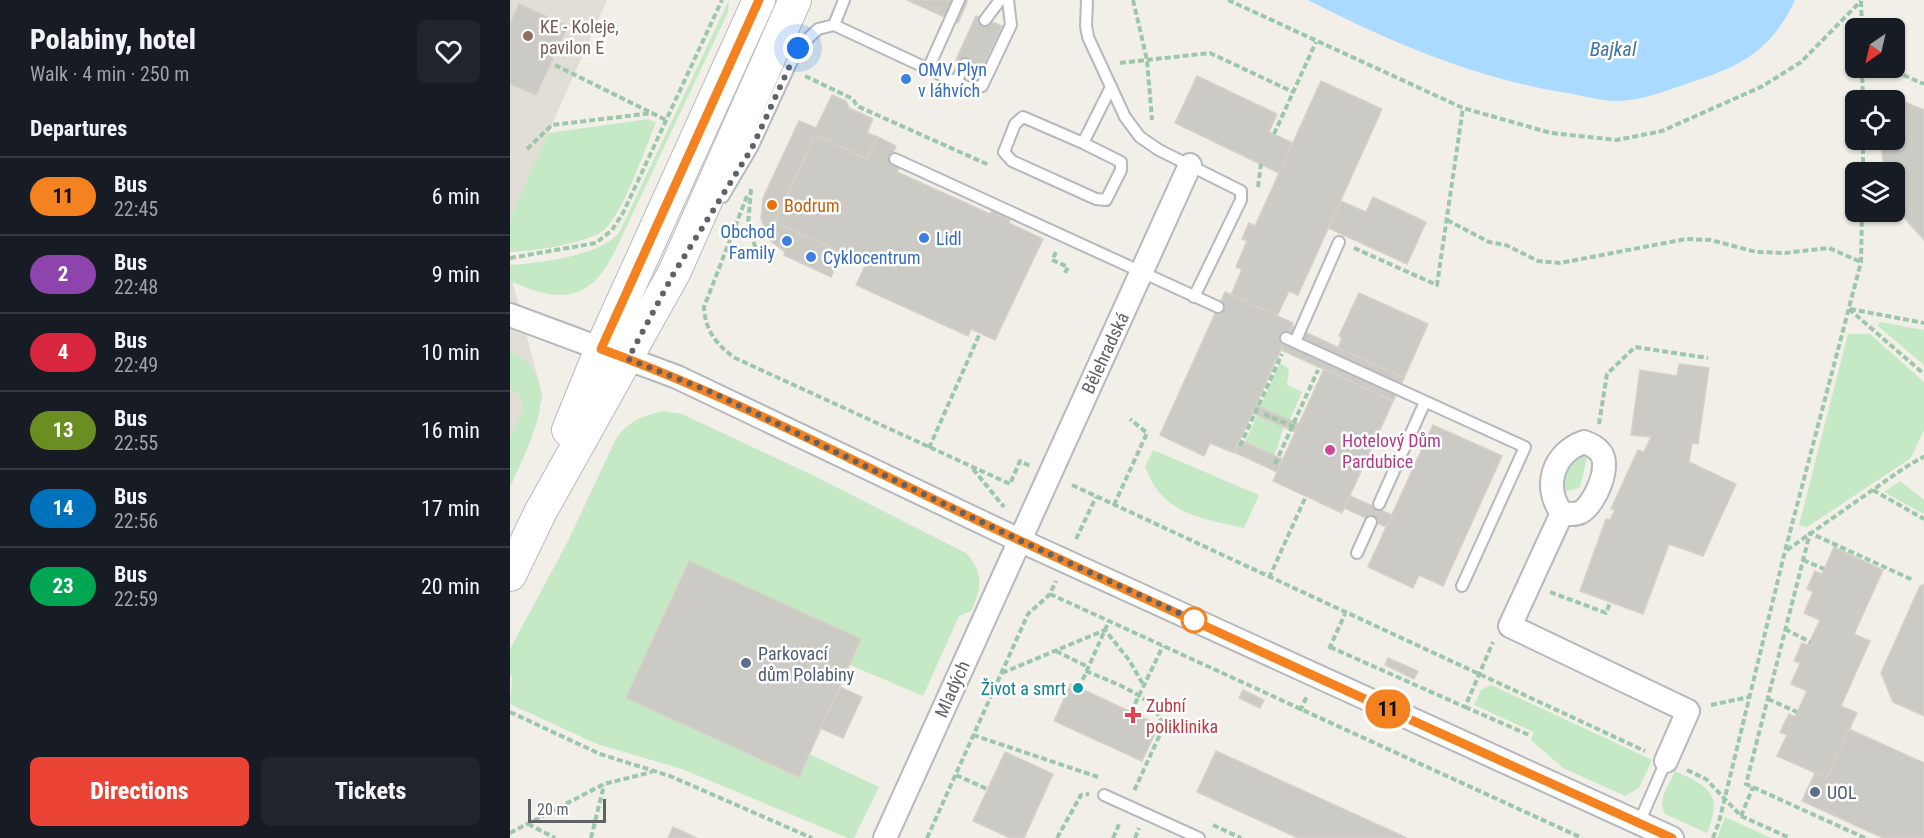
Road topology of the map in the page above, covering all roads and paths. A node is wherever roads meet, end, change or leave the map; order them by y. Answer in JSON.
{"nodes":[{"id":1,"x":722,"y":0,"type":"edge"},
{"id":2,"x":759,"y":0,"type":"edge"},
{"id":3,"x":795,"y":0,"type":"edge"},
{"id":4,"x":844,"y":0,"type":"edge"},
{"id":5,"x":959,"y":0,"type":"edge"},
{"id":6,"x":1000,"y":0,"type":"edge"},
{"id":7,"x":1008,"y":0,"type":"edge"},
{"id":8,"x":1087,"y":0,"type":"edge"},
{"id":9,"x":1133,"y":0,"type":"edge"},
{"id":10,"x":1228,"y":0,"type":"edge"},
{"id":11,"x":1861,"y":1,"type":"edge"},
{"id":12,"x":1862,"y":18,"type":"edge"},
{"id":13,"x":986,"y":20,"type":"dead end"},
{"id":14,"x":834,"y":25,"type":"junction"},
{"id":15,"x":1316,"y":42,"type":"junction"},
{"id":16,"x":1148,"y":60,"type":"junction"},
{"id":17,"x":965,"y":64,"type":"dead end"},
{"id":18,"x":1113,"y":64,"type":"dead end"},
{"id":19,"x":555,"y":65,"type":"dead end"},
{"id":20,"x":809,"y":68,"type":"dead end"},
{"id":21,"x":928,"y":69,"type":"junction"},
{"id":22,"x":805,"y":76,"type":"junction"},
{"id":23,"x":1905,"y":76,"type":"edge"},
{"id":24,"x":956,"y":82,"type":"junction"},
{"id":25,"x":1924,"y":84,"type":"edge"},
{"id":26,"x":800,"y":86,"type":"dead end"},
{"id":27,"x":1111,"y":87,"type":"junction"},
{"id":28,"x":1293,"y":92,"type":"junction"},
{"id":29,"x":1463,"y":108,"type":"junction"},
{"id":30,"x":653,"y":113,"type":"junction"},
{"id":31,"x":666,"y":120,"type":"junction"},
{"id":32,"x":1274,"y":134,"type":"dead end"},
{"id":33,"x":1083,"y":143,"type":"junction"},
{"id":34,"x":527,"y":149,"type":"dead end"},
{"id":35,"x":1160,"y":150,"type":"junction"},
{"id":36,"x":1006,"y":157,"type":"junction"},
{"id":37,"x":896,"y":159,"type":"dead end"},
{"id":38,"x":1261,"y":164,"type":"dead end"},
{"id":39,"x":1190,"y":165,"type":"junction"},
{"id":40,"x":756,"y":178,"type":"dead end"},
{"id":41,"x":1260,"y":183,"type":"dead end"},
{"id":42,"x":751,"y":188,"type":"junction"},
{"id":43,"x":1447,"y":220,"type":"junction"},
{"id":44,"x":1862,"y":222,"type":"edge"},
{"id":45,"x":1339,"y":242,"type":"joint"},
{"id":46,"x":510,"y":258,"type":"edge"},
{"id":47,"x":760,"y":261,"type":"dead end"},
{"id":48,"x":1861,"y":262,"type":"junction"},
{"id":49,"x":674,"y":273,"type":"junction"},
{"id":50,"x":1141,"y":273,"type":"junction"},
{"id":51,"x":1194,"y":297,"type":"junction"},
{"id":52,"x":1218,"y":308,"type":"dead end"},
{"id":53,"x":1849,"y":309,"type":"junction"},
{"id":54,"x":510,"y":315,"type":"edge"},
{"id":55,"x":1924,"y":322,"type":"edge"},
{"id":56,"x":980,"y":333,"type":"dead end"},
{"id":57,"x":1290,"y":340,"type":"junction"},
{"id":58,"x":614,"y":354,"type":"junction"},
{"id":59,"x":1325,"y":356,"type":"junction"},
{"id":60,"x":1708,"y":358,"type":"dead end"},
{"id":61,"x":1924,"y":374,"type":"edge"},
{"id":62,"x":1425,"y":402,"type":"junction"},
{"id":63,"x":1264,"y":414,"type":"dead end"},
{"id":64,"x":1130,"y":418,"type":"dead end"},
{"id":65,"x":1295,"y":427,"type":"junction"},
{"id":66,"x":1598,"y":431,"type":"dead end"},
{"id":67,"x":1240,"y":446,"type":"dead end"},
{"id":68,"x":929,"y":448,"type":"junction"},
{"id":69,"x":1924,"y":457,"type":"edge"},
{"id":70,"x":1275,"y":464,"type":"dead end"},
{"id":71,"x":1049,"y":475,"type":"junction"},
{"id":72,"x":1873,"y":490,"type":"junction"},
{"id":73,"x":1306,"y":496,"type":"dead end"},
{"id":74,"x":1379,"y":504,"type":"dead end"},
{"id":75,"x":1114,"y":505,"type":"junction"},
{"id":76,"x":1562,"y":513,"type":"dead end"},
{"id":77,"x":1924,"y":519,"type":"edge"},
{"id":78,"x":1371,"y":522,"type":"dead end"},
{"id":79,"x":1810,"y":533,"type":"junction"},
{"id":80,"x":1019,"y":540,"type":"junction"},
{"id":81,"x":1785,"y":551,"type":"junction"},
{"id":82,"x":1357,"y":553,"type":"dead end"},
{"id":83,"x":1803,"y":560,"type":"junction"},
{"id":84,"x":1824,"y":569,"type":"dead end"},
{"id":85,"x":510,"y":574,"type":"edge"},
{"id":86,"x":1269,"y":578,"type":"junction"},
{"id":87,"x":1913,"y":580,"type":"dead end"},
{"id":88,"x":1462,"y":586,"type":"dead end"},
{"id":89,"x":1541,"y":588,"type":"dead end"},
{"id":90,"x":1610,"y":603,"type":"dead end"},
{"id":91,"x":1109,"y":621,"type":"junction"},
{"id":92,"x":1785,"y":629,"type":"junction"},
{"id":93,"x":1105,"y":630,"type":"junction"},
{"id":94,"x":1496,"y":637,"type":"dead end"},
{"id":95,"x":1810,"y":642,"type":"dead end"},
{"id":96,"x":1163,"y":646,"type":"junction"},
{"id":97,"x":1330,"y":647,"type":"dead end"},
{"id":98,"x":1056,"y":651,"type":"junction"},
{"id":99,"x":1087,"y":669,"type":"junction"},
{"id":100,"x":1001,"y":674,"type":"junction"},
{"id":101,"x":1479,"y":675,"type":"junction"},
{"id":102,"x":1144,"y":686,"type":"junction"},
{"id":103,"x":1079,"y":688,"type":"dead end"},
{"id":104,"x":1139,"y":695,"type":"junction"},
{"id":105,"x":1749,"y":697,"type":"junction"},
{"id":106,"x":1768,"y":699,"type":"junction"},
{"id":107,"x":1465,"y":707,"type":"junction"},
{"id":108,"x":1688,"y":711,"type":"junction"},
{"id":109,"x":510,"y":712,"type":"edge"},
{"id":110,"x":1131,"y":712,"type":"dead end"},
{"id":111,"x":1797,"y":712,"type":"dead end"},
{"id":112,"x":1529,"y":735,"type":"dead end"},
{"id":113,"x":1666,"y":761,"type":"junction"},
{"id":114,"x":653,"y":772,"type":"junction"},
{"id":115,"x":956,"y":775,"type":"junction"},
{"id":116,"x":604,"y":784,"type":"junction"},
{"id":117,"x":1753,"y":787,"type":"junction"},
{"id":118,"x":987,"y":789,"type":"dead end"},
{"id":119,"x":1104,"y":795,"type":"joint"},
{"id":120,"x":1724,"y":796,"type":"junction"},
{"id":121,"x":1127,"y":806,"type":"junction"},
{"id":122,"x":1741,"y":816,"type":"junction"},
{"id":123,"x":1639,"y":823,"type":"junction"},
{"id":124,"x":528,"y":824,"type":"junction"},
{"id":125,"x":510,"y":833,"type":"edge"},
{"id":126,"x":555,"y":838,"type":"edge"},
{"id":127,"x":591,"y":838,"type":"edge"},
{"id":128,"x":812,"y":838,"type":"edge"},
{"id":129,"x":885,"y":838,"type":"edge"},
{"id":130,"x":927,"y":838,"type":"edge"},
{"id":131,"x":1057,"y":838,"type":"edge"},
{"id":132,"x":1199,"y":838,"type":"edge"},
{"id":133,"x":1582,"y":838,"type":"edge"},
{"id":134,"x":1672,"y":838,"type":"edge"},
{"id":135,"x":1713,"y":838,"type":"edge"},
{"id":136,"x":1790,"y":838,"type":"edge"},
{"id":137,"x":1865,"y":838,"type":"edge"}],
"edges":[{"from":1,"to":31,"type":"path"},
{"from":2,"to":58,"type":"main road"},
{"from":3,"to":49,"type":"main road"},
{"from":4,"to":14,"type":"lane"},
{"from":5,"to":21,"type":"lane"},
{"from":6,"to":13,"type":"lane"},
{"from":7,"to":24,"type":"lane"},
{"from":8,"to":27,"type":"lane"},
{"from":9,"to":16,"type":"path"},
{"from":10,"to":15,"type":"path"},
{"from":11,"to":12,"type":"path"},
{"from":11,"to":29,"type":"path"},
{"from":14,"to":21,"type":"lane"},
{"from":14,"to":49,"type":"lane"},
{"from":15,"to":28,"type":"path"},
{"from":15,"to":29,"type":"path"},
{"from":16,"to":18,"type":"path"},
{"from":16,"to":28,"type":"path"},
{"from":16,"to":35,"type":"path"},
{"from":17,"to":24,"type":"lane"},
{"from":19,"to":30,"type":"path"},
{"from":20,"to":22,"type":"path"},
{"from":21,"to":24,"type":"lane"},
{"from":22,"to":26,"type":"path"},
{"from":22,"to":36,"type":"path"},
{"from":23,"to":25,"type":"path"},
{"from":27,"to":33,"type":"lane"},
{"from":27,"to":35,"type":"lane"},
{"from":28,"to":32,"type":"path"},
{"from":29,"to":43,"type":"path"},
{"from":30,"to":31,"type":"path"},
{"from":30,"to":34,"type":"path"},
{"from":31,"to":46,"type":"path"},
{"from":33,"to":36,"type":"lane"},
{"from":33,"to":36,"type":"lane"},
{"from":35,"to":39,"type":"lane"},
{"from":37,"to":50,"type":"lane"},
{"from":38,"to":41,"type":"path"},
{"from":39,"to":50,"type":"street","name":"Bělehradská"},
{"from":39,"to":51,"type":"lane"},
{"from":40,"to":42,"type":"path"},
{"from":42,"to":47,"type":"path"},
{"from":42,"to":68,"type":"path"},
{"from":43,"to":45,"type":"path"},
{"from":43,"to":48,"type":"path"},
{"from":44,"to":48,"type":"path"},
{"from":45,"to":57,"type":"lane"},
{"from":48,"to":53,"type":"path"},
{"from":49,"to":58,"type":"main road"},
{"from":50,"to":51,"type":"lane"},
{"from":50,"to":71,"type":"street","name":"Bělehradská"},
{"from":51,"to":52,"type":"lane"},
{"from":53,"to":55,"type":"path"},
{"from":53,"to":61,"type":"path"},
{"from":53,"to":81,"type":"path"},
{"from":54,"to":58,"type":"street"},
{"from":56,"to":68,"type":"path"},
{"from":57,"to":59,"type":"lane"},
{"from":57,"to":67,"type":"path"},
{"from":58,"to":80,"type":"street"},
{"from":58,"to":85,"type":"main road"},
{"from":59,"to":62,"type":"lane"},
{"from":59,"to":65,"type":"path"},
{"from":60,"to":66,"type":"path"},
{"from":62,"to":74,"type":"lane"},
{"from":62,"to":88,"type":"lane"},
{"from":63,"to":65,"type":"path"},
{"from":64,"to":75,"type":"path"},
{"from":65,"to":70,"type":"path"},
{"from":68,"to":71,"type":"path"},
{"from":69,"to":72,"type":"path"},
{"from":71,"to":75,"type":"path"},
{"from":71,"to":80,"type":"street","name":"Bělehradská"},
{"from":72,"to":77,"type":"path"},
{"from":72,"to":79,"type":"path"},
{"from":73,"to":86,"type":"path"},
{"from":75,"to":86,"type":"path"},
{"from":76,"to":108,"type":"street"},
{"from":78,"to":82,"type":"lane"},
{"from":79,"to":81,"type":"path"},
{"from":79,"to":83,"type":"path"},
{"from":79,"to":87,"type":"path"},
{"from":80,"to":123,"type":"street"},
{"from":80,"to":129,"type":"street","name":"Mladých"},
{"from":81,"to":105,"type":"path"},
{"from":83,"to":84,"type":"path"},
{"from":83,"to":92,"type":"path"},
{"from":86,"to":101,"type":"path"},
{"from":89,"to":90,"type":"path"},
{"from":91,"to":93,"type":"path"},
{"from":91,"to":96,"type":"path"},
{"from":91,"to":100,"type":"path"},
{"from":92,"to":95,"type":"path"},
{"from":92,"to":106,"type":"path"},
{"from":93,"to":98,"type":"path"},
{"from":93,"to":99,"type":"path"},
{"from":93,"to":102,"type":"path"},
{"from":94,"to":101,"type":"path"},
{"from":96,"to":102,"type":"path"},
{"from":96,"to":133,"type":"path"},
{"from":97,"to":107,"type":"path"},
{"from":98,"to":99,"type":"path"},
{"from":98,"to":100,"type":"path"},
{"from":99,"to":103,"type":"path"},
{"from":99,"to":104,"type":"path"},
{"from":100,"to":115,"type":"path"},
{"from":101,"to":107,"type":"path"},
{"from":101,"to":113,"type":"path"},
{"from":102,"to":104,"type":"path"},
{"from":104,"to":110,"type":"path"},
{"from":104,"to":121,"type":"path"},
{"from":105,"to":108,"type":"path"},
{"from":105,"to":120,"type":"path"},
{"from":106,"to":111,"type":"path"},
{"from":106,"to":117,"type":"path"},
{"from":107,"to":112,"type":"path"},
{"from":108,"to":113,"type":"street"},
{"from":109,"to":114,"type":"path"},
{"from":113,"to":120,"type":"path"},
{"from":113,"to":123,"type":"lane"},
{"from":114,"to":116,"type":"path"},
{"from":114,"to":128,"type":"path"},
{"from":115,"to":118,"type":"path"},
{"from":115,"to":130,"type":"path"},
{"from":116,"to":124,"type":"path"},
{"from":116,"to":127,"type":"path"},
{"from":117,"to":122,"type":"path"},
{"from":117,"to":137,"type":"path"},
{"from":119,"to":121,"type":"lane"},
{"from":119,"to":131,"type":"path"},
{"from":120,"to":122,"type":"path"},
{"from":120,"to":135,"type":"path"},
{"from":121,"to":132,"type":"lane"},
{"from":122,"to":136,"type":"path"},
{"from":123,"to":134,"type":"street"},
{"from":124,"to":125,"type":"path"},
{"from":124,"to":126,"type":"path"}]}
